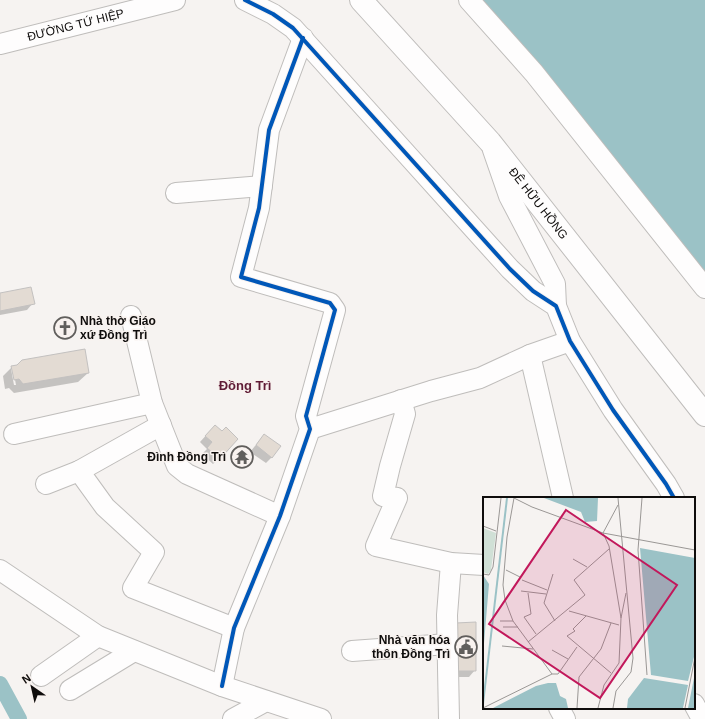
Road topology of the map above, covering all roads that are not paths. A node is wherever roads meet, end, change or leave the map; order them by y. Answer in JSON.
{"nodes":[{"id":1,"x":175,"y":0,"type":"edge"},
{"id":2,"x":245,"y":0,"type":"edge"},
{"id":3,"x":361,"y":0,"type":"edge"},
{"id":4,"x":469,"y":0,"type":"edge"},
{"id":5,"x":303,"y":38,"type":"junction"},
{"id":6,"x":0,"y":44,"type":"edge"},
{"id":7,"x":490,"y":142,"type":"junction"},
{"id":8,"x":262,"y":186,"type":"junction"},
{"id":9,"x":176,"y":193,"type":"dead end"},
{"id":10,"x":705,"y":288,"type":"edge"},
{"id":11,"x":556,"y":306,"type":"junction"},
{"id":12,"x":131,"y":316,"type":"dead end"},
{"id":13,"x":570,"y":341,"type":"junction"},
{"id":14,"x":530,"y":355,"type":"junction"},
{"id":15,"x":401,"y":400,"type":"junction"},
{"id":16,"x":152,"y":403,"type":"junction"},
{"id":17,"x":705,"y":414,"type":"edge"},
{"id":18,"x":161,"y":425,"type":"junction"},
{"id":19,"x":310,"y":429,"type":"junction"},
{"id":20,"x":14,"y":434,"type":"dead end"},
{"id":21,"x":79,"y":471,"type":"junction"},
{"id":22,"x":46,"y":484,"type":"dead end"},
{"id":23,"x":563,"y":497,"type":"edge"},
{"id":24,"x":673,"y":497,"type":"edge"},
{"id":25,"x":280,"y":516,"type":"junction"},
{"id":26,"x":451,"y":563,"type":"junction"},
{"id":27,"x":483,"y":565,"type":"edge"},
{"id":28,"x":0,"y":570,"type":"edge"},
{"id":29,"x":234,"y":628,"type":"junction"},
{"id":30,"x":98,"y":636,"type":"junction"},
{"id":31,"x":448,"y":644,"type":"junction"},
{"id":32,"x":134,"y":651,"type":"junction"},
{"id":33,"x":352,"y":651,"type":"dead end"},
{"id":34,"x":41,"y":676,"type":"dead end"},
{"id":35,"x":222,"y":686,"type":"junction"},
{"id":36,"x":70,"y":690,"type":"dead end"},
{"id":37,"x":266,"y":701,"type":"junction"},
{"id":38,"x":695,"y":706,"type":"edge"},
{"id":39,"x":560,"y":709,"type":"edge"},
{"id":40,"x":233,"y":719,"type":"edge"},
{"id":41,"x":321,"y":719,"type":"edge"},
{"id":42,"x":449,"y":719,"type":"edge"},
{"id":43,"x":565,"y":719,"type":"edge"},
{"id":44,"x":702,"y":719,"type":"edge"}],
"edges":[{"from":1,"to":6,"type":"street","name":"ĐƯỜNG TỨ HIỆP"},
{"from":2,"to":5,"type":"street"},
{"from":3,"to":7,"type":"main road","name":"ĐÊ HỮU HỒNG"},
{"from":4,"to":10,"type":"street"},
{"from":5,"to":8,"type":"street"},
{"from":5,"to":11,"type":"street"},
{"from":7,"to":11,"type":"street"},
{"from":7,"to":17,"type":"main road","name":"ĐÊ HỮU HỒNG"},
{"from":8,"to":9,"type":"street"},
{"from":8,"to":19,"type":"street"},
{"from":11,"to":13,"type":"street"},
{"from":12,"to":16,"type":"street"},
{"from":13,"to":14,"type":"street"},
{"from":13,"to":24,"type":"street"},
{"from":14,"to":15,"type":"street"},
{"from":14,"to":23,"type":"street"},
{"from":15,"to":19,"type":"street"},
{"from":15,"to":26,"type":"street"},
{"from":16,"to":18,"type":"street"},
{"from":16,"to":20,"type":"street"},
{"from":18,"to":21,"type":"street"},
{"from":18,"to":25,"type":"street"},
{"from":19,"to":25,"type":"street"},
{"from":21,"to":22,"type":"street"},
{"from":21,"to":29,"type":"street"},
{"from":25,"to":29,"type":"street"},
{"from":26,"to":27,"type":"street"},
{"from":26,"to":31,"type":"street"},
{"from":28,"to":30,"type":"street"},
{"from":29,"to":35,"type":"street"},
{"from":30,"to":32,"type":"street"},
{"from":30,"to":34,"type":"street"},
{"from":31,"to":33,"type":"street"},
{"from":31,"to":42,"type":"street"},
{"from":32,"to":35,"type":"street"},
{"from":32,"to":36,"type":"street"},
{"from":35,"to":37,"type":"street"},
{"from":37,"to":40,"type":"street"},
{"from":37,"to":41,"type":"street"},
{"from":38,"to":44,"type":"street"},
{"from":39,"to":43,"type":"street"}]}
